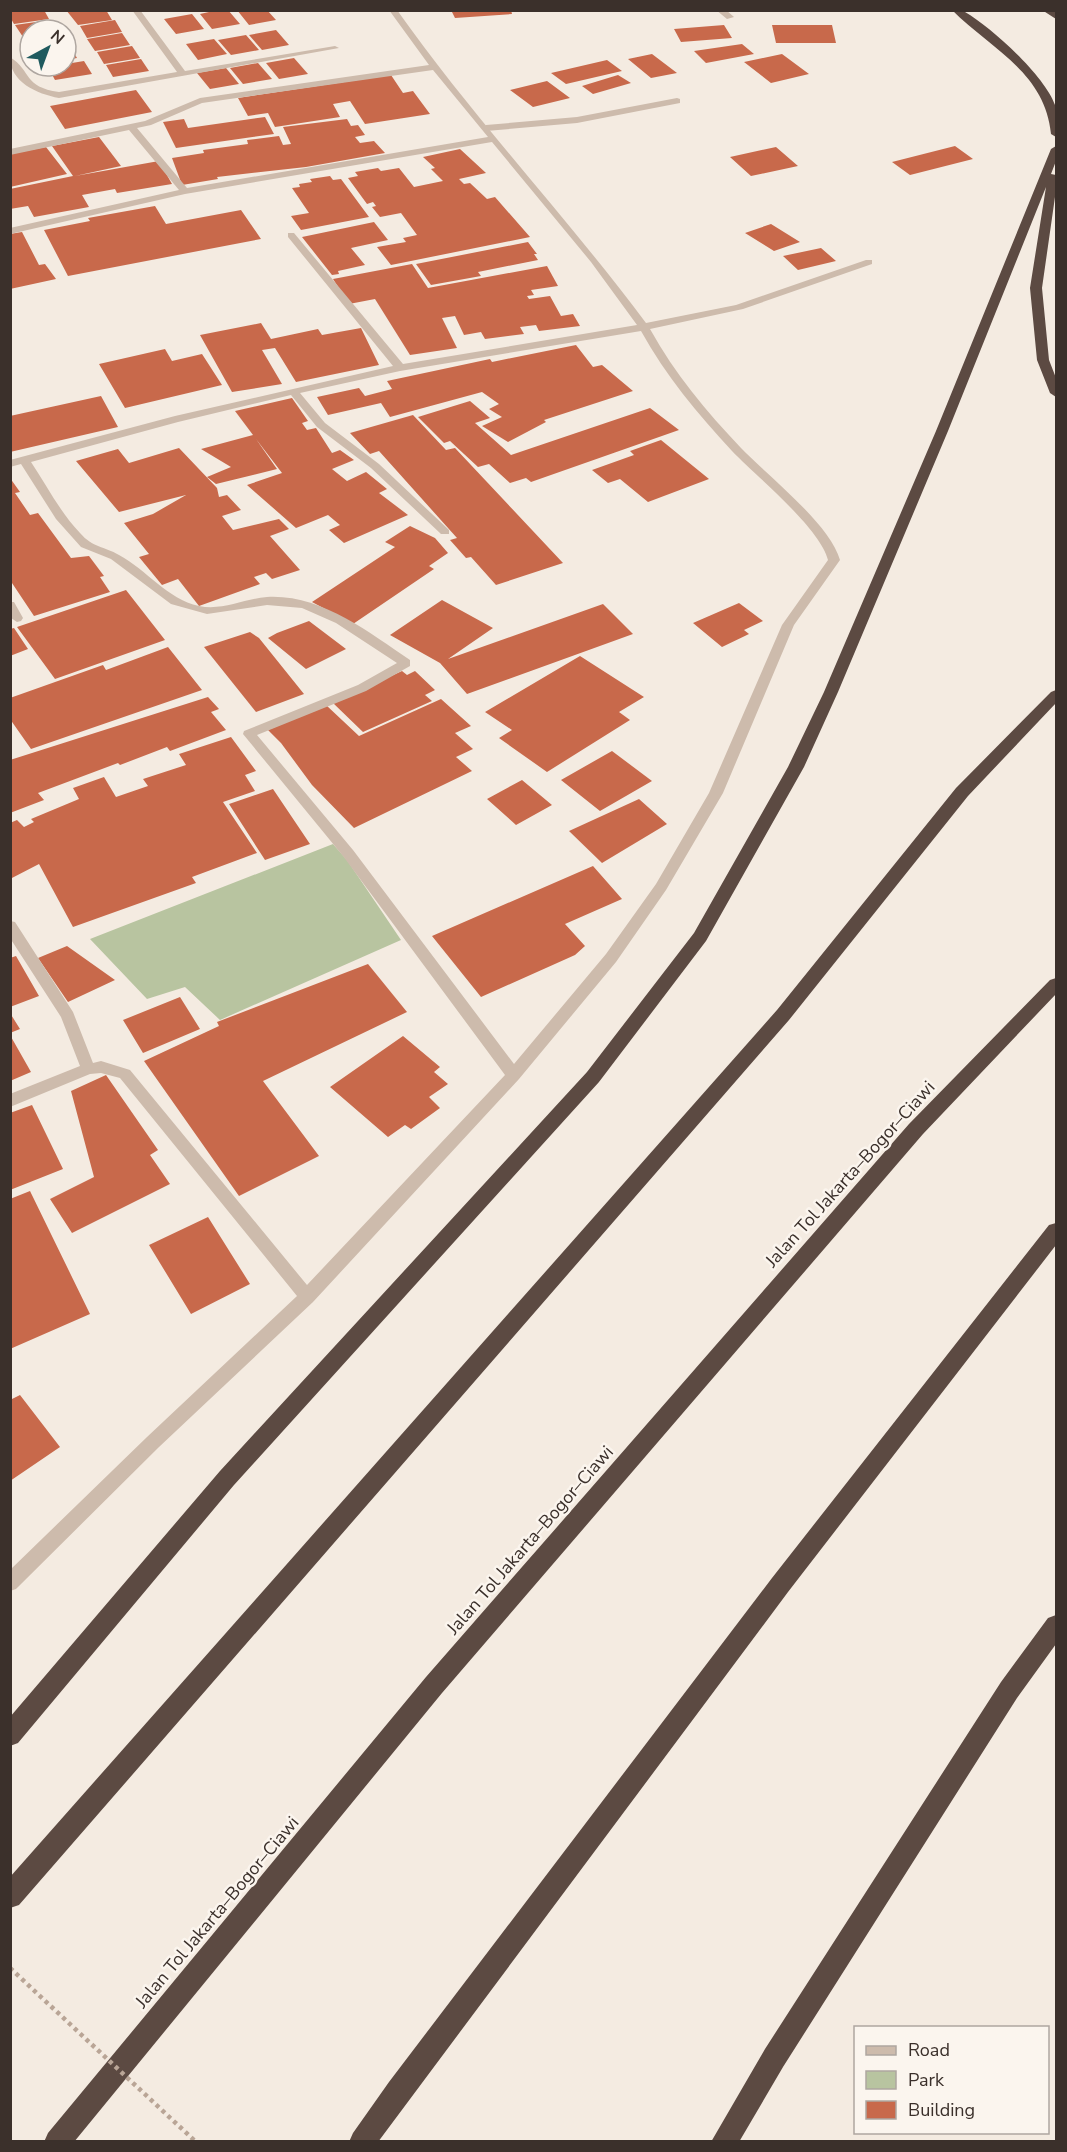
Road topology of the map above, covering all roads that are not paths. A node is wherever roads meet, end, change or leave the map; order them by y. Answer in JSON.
{"nodes":[{"id":1,"x":136,"y":10,"type":"edge"},
{"id":2,"x":393,"y":10,"type":"edge"},
{"id":3,"x":720,"y":10,"type":"edge"},
{"id":4,"x":956,"y":10,"type":"edge"},
{"id":5,"x":1046,"y":10,"type":"edge"},
{"id":6,"x":1056,"y":16,"type":"edge"},
{"id":7,"x":730,"y":17,"type":"dead end"},
{"id":8,"x":335,"y":48,"type":"dead end"},
{"id":9,"x":10,"y":59,"type":"edge"},
{"id":10,"x":435,"y":67,"type":"junction"},
{"id":11,"x":181,"y":72,"type":"junction"},
{"id":12,"x":677,"y":101,"type":"dead end"},
{"id":13,"x":132,"y":128,"type":"junction"},
{"id":14,"x":486,"y":128,"type":"junction"},
{"id":15,"x":1056,"y":134,"type":"edge"},
{"id":16,"x":494,"y":139,"type":"junction"},
{"id":17,"x":1056,"y":149,"type":"edge"},
{"id":18,"x":10,"y":152,"type":"edge"},
{"id":19,"x":1056,"y":155,"type":"edge"},
{"id":20,"x":185,"y":191,"type":"junction"},
{"id":21,"x":11,"y":230,"type":"edge"},
{"id":22,"x":291,"y":235,"type":"dead end"},
{"id":23,"x":869,"y":262,"type":"dead end"},
{"id":24,"x":644,"y":327,"type":"junction"},
{"id":25,"x":400,"y":368,"type":"junction"},
{"id":26,"x":292,"y":391,"type":"junction"},
{"id":27,"x":1056,"y":393,"type":"edge"},
{"id":28,"x":17,"y":462,"type":"edge"},
{"id":29,"x":445,"y":532,"type":"dead end"},
{"id":30,"x":10,"y":606,"type":"edge"},
{"id":31,"x":17,"y":618,"type":"dead end"},
{"id":32,"x":1056,"y":695,"type":"edge"},
{"id":33,"x":10,"y":926,"type":"edge"},
{"id":34,"x":1056,"y":984,"type":"edge"},
{"id":35,"x":88,"y":1069,"type":"junction"},
{"id":36,"x":514,"y":1075,"type":"junction"},
{"id":37,"x":10,"y":1101,"type":"edge"},
{"id":38,"x":1056,"y":1231,"type":"edge"},
{"id":39,"x":307,"y":1297,"type":"junction"},
{"id":40,"x":10,"y":1583,"type":"edge"},
{"id":41,"x":1056,"y":1626,"type":"edge"},
{"id":42,"x":10,"y":1735,"type":"edge"},
{"id":43,"x":10,"y":1896,"type":"edge"},
{"id":44,"x":57,"y":2142,"type":"edge"},
{"id":45,"x":362,"y":2142,"type":"edge"},
{"id":46,"x":724,"y":2142,"type":"edge"}],
"edges":[{"from":1,"to":11,"type":"street"},
{"from":2,"to":10,"type":"street"},
{"from":3,"to":7,"type":"street"},
{"from":4,"to":15,"type":"highway"},
{"from":5,"to":6,"type":"highway"},
{"from":8,"to":11,"type":"street"},
{"from":9,"to":11,"type":"street"},
{"from":10,"to":13,"type":"street"},
{"from":10,"to":14,"type":"street"},
{"from":12,"to":14,"type":"street"},
{"from":13,"to":18,"type":"street"},
{"from":13,"to":20,"type":"street"},
{"from":14,"to":16,"type":"street"},
{"from":16,"to":20,"type":"street"},
{"from":16,"to":24,"type":"street"},
{"from":17,"to":42,"type":"highway"},
{"from":19,"to":27,"type":"highway"},
{"from":20,"to":21,"type":"street"},
{"from":22,"to":25,"type":"street"},
{"from":23,"to":24,"type":"street"},
{"from":24,"to":25,"type":"street"},
{"from":24,"to":36,"type":"street"},
{"from":25,"to":26,"type":"street"},
{"from":26,"to":28,"type":"street"},
{"from":26,"to":29,"type":"street"},
{"from":28,"to":36,"type":"street"},
{"from":30,"to":31,"type":"street"},
{"from":32,"to":43,"type":"highway"},
{"from":33,"to":35,"type":"street"},
{"from":34,"to":44,"type":"highway","name":"Jalan Tol Jakarta–Bogor–Ciawi"},
{"from":35,"to":37,"type":"street"},
{"from":35,"to":39,"type":"street"},
{"from":36,"to":39,"type":"street"},
{"from":38,"to":45,"type":"highway"},
{"from":39,"to":40,"type":"street"},
{"from":41,"to":46,"type":"highway"}]}
